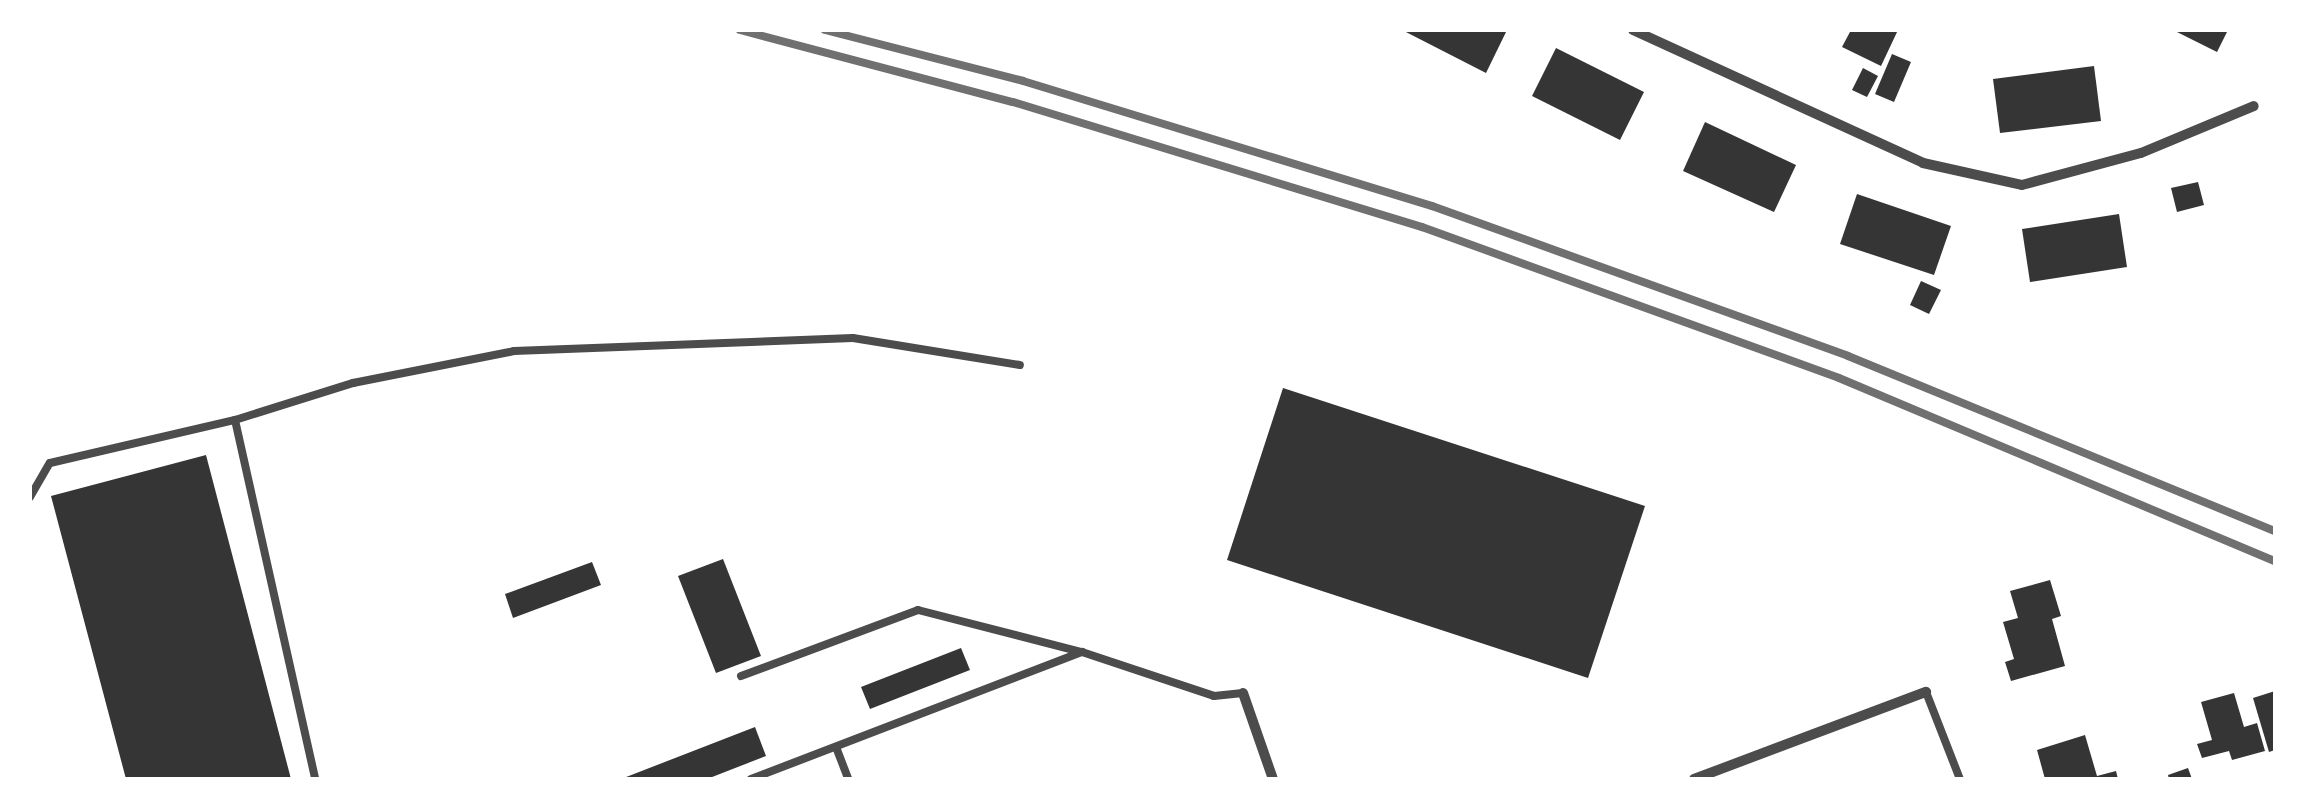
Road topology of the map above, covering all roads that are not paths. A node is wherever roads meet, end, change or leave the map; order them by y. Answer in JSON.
{"nodes":[{"id":1,"x":1633,"y":30,"type":"edge"},
{"id":2,"x":2254,"y":106,"type":"dead end"},
{"id":3,"x":1020,"y":365,"type":"dead end"},
{"id":4,"x":235,"y":420,"type":"junction"},
{"id":5,"x":30,"y":497,"type":"edge"},
{"id":6,"x":1082,"y":652,"type":"junction"},
{"id":7,"x":741,"y":676,"type":"dead end"},
{"id":8,"x":1926,"y":692,"type":"joint"},
{"id":9,"x":1242,"y":693,"type":"joint"},
{"id":10,"x":836,"y":747,"type":"junction"},
{"id":11,"x":315,"y":779,"type":"edge"},
{"id":12,"x":751,"y":779,"type":"edge"},
{"id":13,"x":848,"y":779,"type":"edge"},
{"id":14,"x":1273,"y":779,"type":"edge"},
{"id":15,"x":1694,"y":779,"type":"edge"},
{"id":16,"x":1960,"y":779,"type":"edge"}],
"edges":[{"from":1,"to":2,"type":"street"},
{"from":3,"to":4,"type":"lane"},
{"from":4,"to":5,"type":"lane"},
{"from":4,"to":11,"type":"lane"},
{"from":6,"to":7,"type":"lane"},
{"from":6,"to":9,"type":"lane"},
{"from":6,"to":10,"type":"lane"},
{"from":8,"to":15,"type":"street"},
{"from":8,"to":16,"type":"lane"},
{"from":9,"to":14,"type":"street"},
{"from":10,"to":12,"type":"lane"},
{"from":10,"to":13,"type":"lane"}]}
